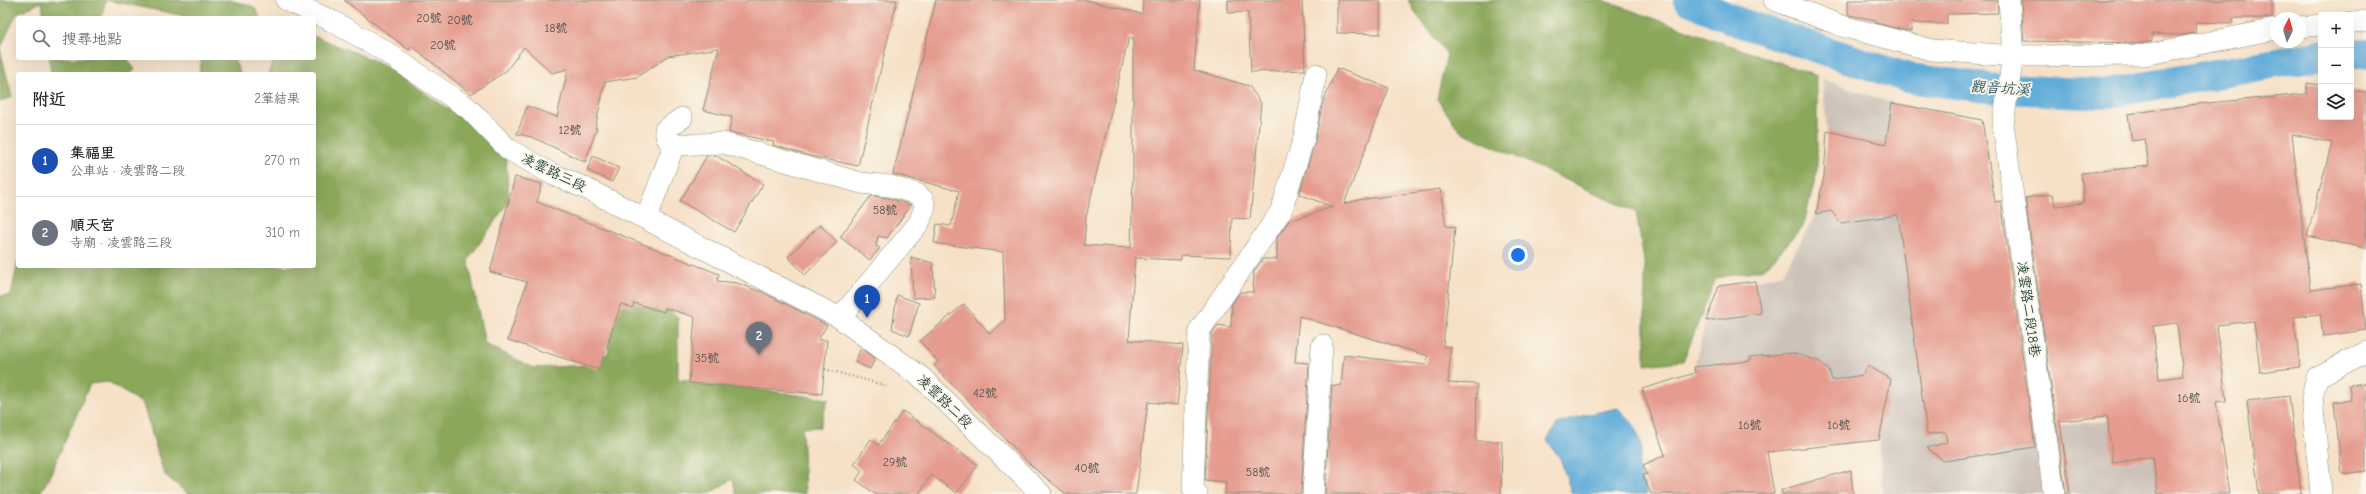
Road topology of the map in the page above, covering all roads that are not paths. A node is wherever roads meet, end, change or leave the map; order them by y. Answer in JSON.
{"nodes":[{"id":1,"x":286,"y":0,"type":"edge"},
{"id":2,"x":1774,"y":0,"type":"edge"},
{"id":3,"x":2009,"y":0,"type":"edge"},
{"id":4,"x":2366,"y":21,"type":"edge"},
{"id":5,"x":2354,"y":22,"type":"edge"},
{"id":6,"x":2318,"y":25,"type":"edge"},
{"id":7,"x":2306,"y":26,"type":"edge"},
{"id":8,"x":2270,"y":30,"type":"edge"},
{"id":9,"x":2013,"y":56,"type":"junction"},
{"id":10,"x":1316,"y":74,"type":"dead end"},
{"id":11,"x":682,"y":118,"type":"dead end"},
{"id":12,"x":674,"y":145,"type":"junction"},
{"id":13,"x":646,"y":219,"type":"junction"},
{"id":14,"x":840,"y":318,"type":"junction"},
{"id":15,"x":1322,"y":345,"type":"dead end"},
{"id":16,"x":2366,"y":352,"type":"edge"},
{"id":17,"x":1041,"y":494,"type":"edge"},
{"id":18,"x":1197,"y":494,"type":"edge"},
{"id":19,"x":1313,"y":494,"type":"edge"},
{"id":20,"x":2054,"y":494,"type":"edge"},
{"id":21,"x":2321,"y":494,"type":"edge"}],
"edges":[{"from":1,"to":13,"type":"street","name":"凌雲路三段"},
{"from":2,"to":9,"type":"street"},
{"from":3,"to":9,"type":"street"},
{"from":4,"to":5,"type":"street"},
{"from":6,"to":7,"type":"street"},
{"from":8,"to":9,"type":"street"},
{"from":9,"to":20,"type":"street","name":"凌雲路二段18巷"},
{"from":10,"to":18,"type":"street"},
{"from":11,"to":12,"type":"street"},
{"from":12,"to":13,"type":"street"},
{"from":12,"to":14,"type":"street"},
{"from":13,"to":14,"type":"street","name":"凌雲路三段"},
{"from":14,"to":17,"type":"street","name":"凌雲路二段"},
{"from":15,"to":19,"type":"street"},
{"from":16,"to":21,"type":"street"}]}
